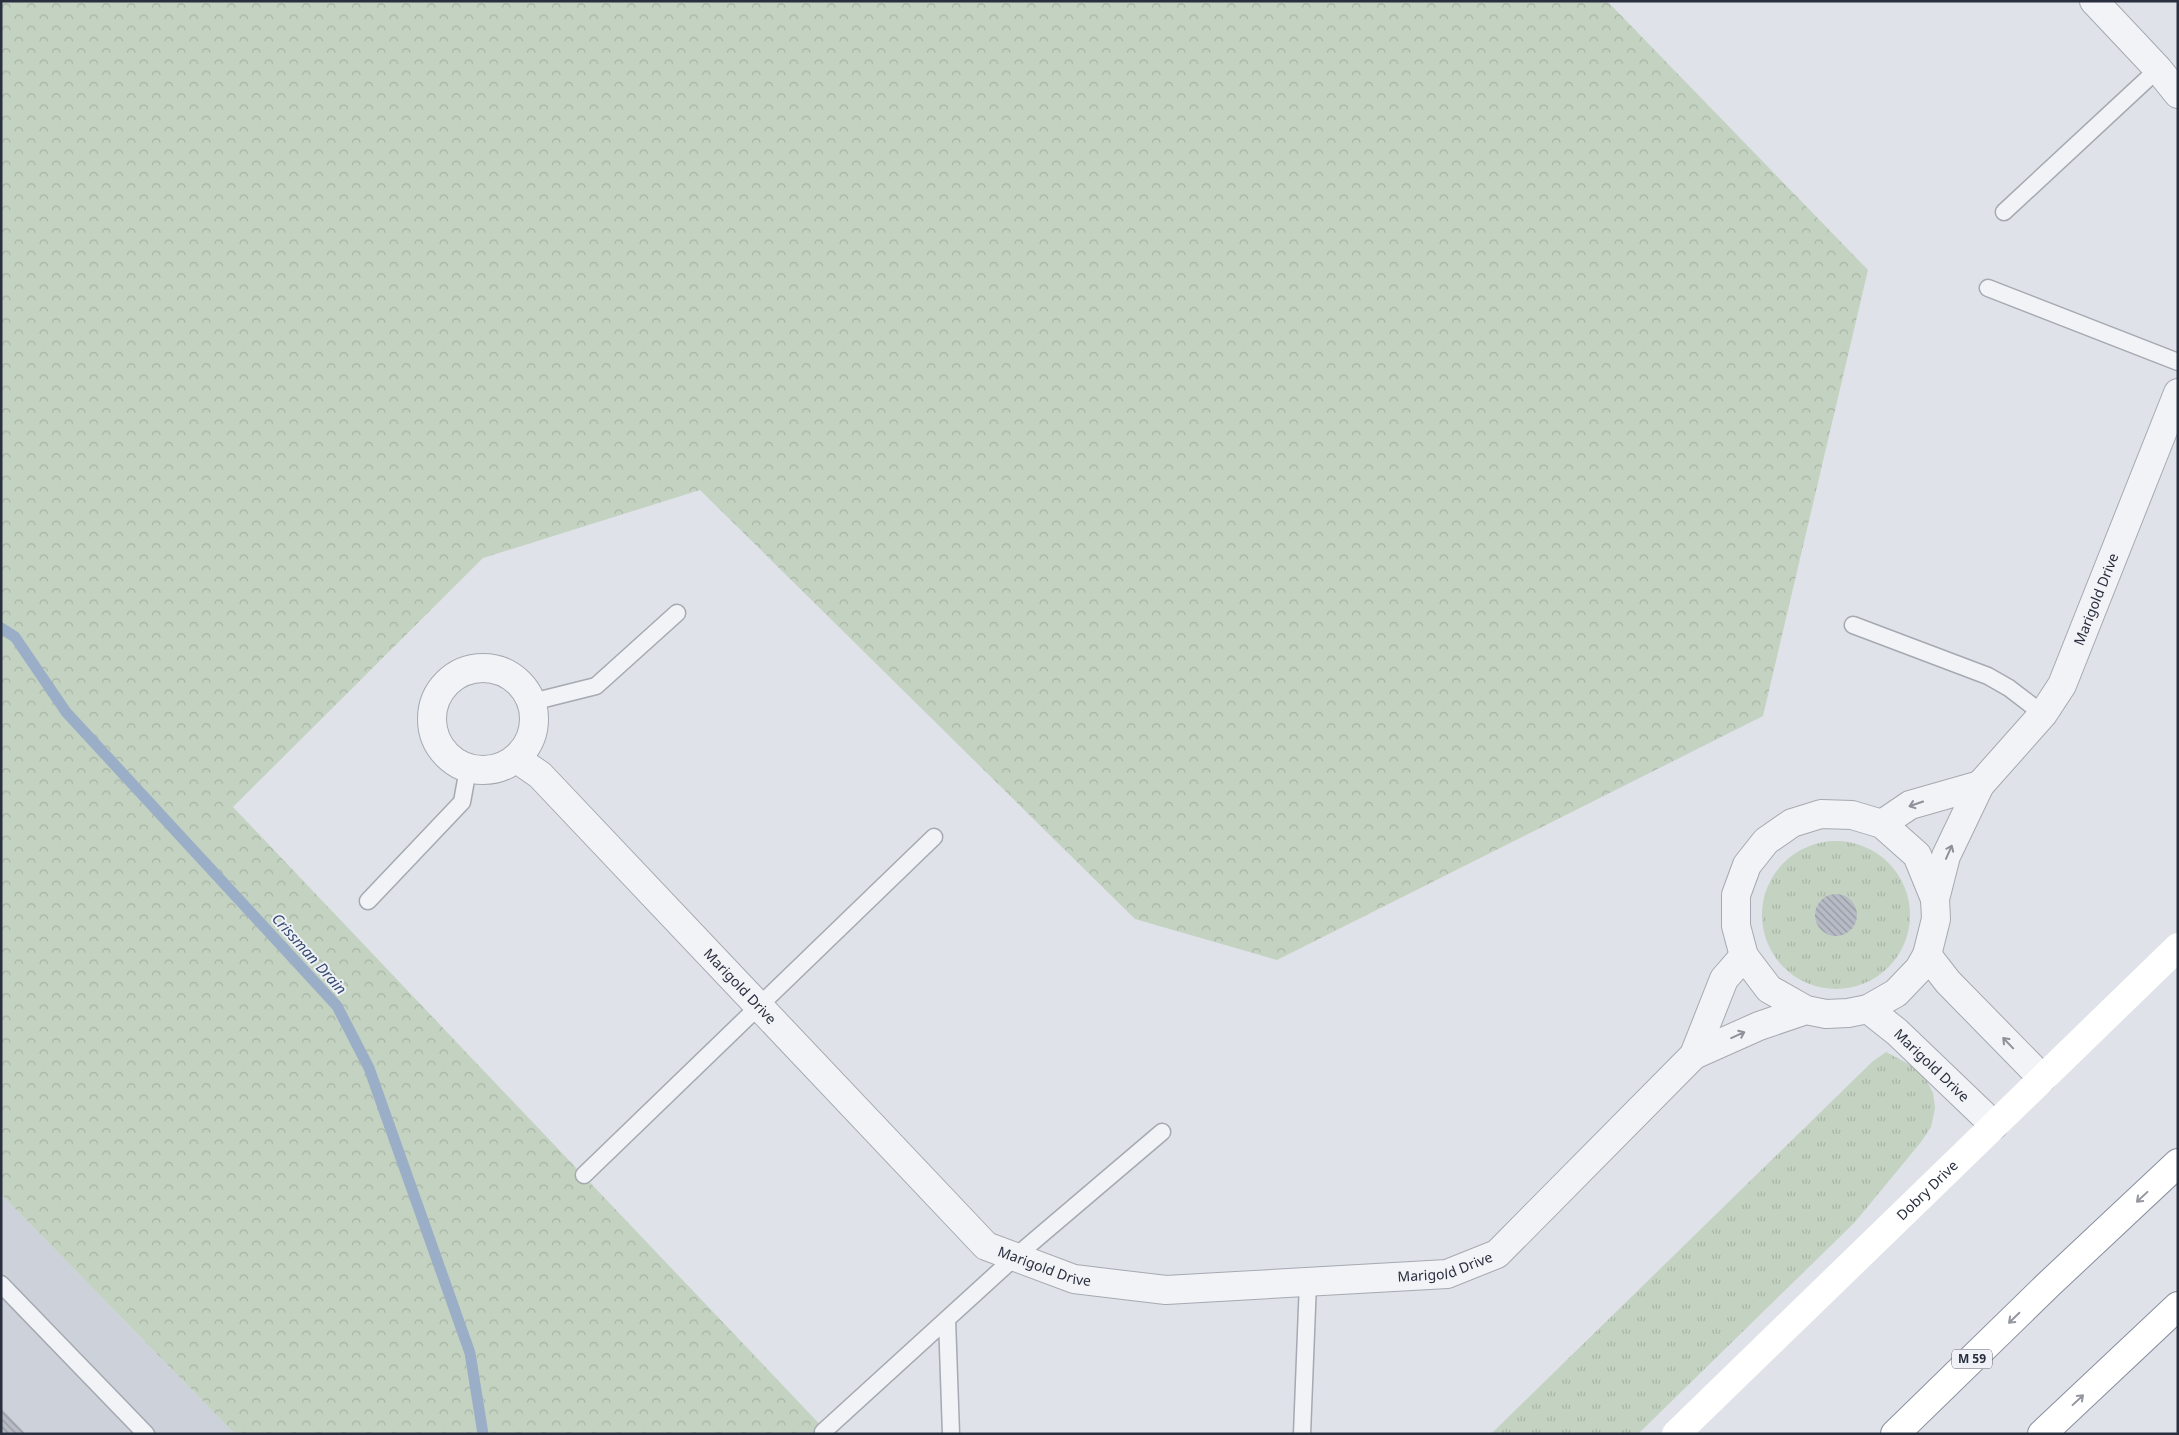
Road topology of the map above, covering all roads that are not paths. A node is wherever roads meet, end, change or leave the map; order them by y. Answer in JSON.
{"nodes":[{"id":1,"x":2094,"y":1,"type":"edge"},
{"id":2,"x":2158,"y":69,"type":"junction"},
{"id":3,"x":2178,"y":94,"type":"edge"},
{"id":4,"x":2004,"y":212,"type":"dead end"},
{"id":5,"x":1988,"y":288,"type":"dead end"},
{"id":6,"x":2178,"y":362,"type":"edge"},
{"id":7,"x":2178,"y":393,"type":"edge"},
{"id":8,"x":677,"y":613,"type":"dead end"},
{"id":9,"x":1853,"y":625,"type":"dead end"},
{"id":10,"x":532,"y":702,"type":"junction"},
{"id":11,"x":2043,"y":714,"type":"junction"},
{"id":12,"x":517,"y":759,"type":"junction"},
{"id":13,"x":468,"y":769,"type":"junction"},
{"id":14,"x":1980,"y":785,"type":"junction"},
{"id":15,"x":1882,"y":824,"type":"junction"},
{"id":16,"x":934,"y":837,"type":"dead end"},
{"id":17,"x":1935,"y":899,"type":"junction"},
{"id":18,"x":368,"y":901,"type":"dead end"},
{"id":19,"x":2178,"y":947,"type":"edge"},
{"id":20,"x":1927,"y":955,"type":"junction"},
{"id":21,"x":1744,"y":956,"type":"junction"},
{"id":22,"x":759,"y":1007,"type":"junction"},
{"id":23,"x":1868,"y":1009,"type":"junction"},
{"id":24,"x":1806,"y":1010,"type":"junction"},
{"id":25,"x":1694,"y":1055,"type":"junction"},
{"id":26,"x":2042,"y":1078,"type":"junction"},
{"id":27,"x":1994,"y":1125,"type":"junction"},
{"id":28,"x":1162,"y":1132,"type":"dead end"},
{"id":29,"x":2178,"y":1163,"type":"edge"},
{"id":30,"x":584,"y":1175,"type":"dead end"},
{"id":31,"x":1015,"y":1257,"type":"junction"},
{"id":32,"x":1308,"y":1282,"type":"junction"},
{"id":33,"x":1,"y":1284,"type":"edge"},
{"id":34,"x":2178,"y":1306,"type":"edge"},
{"id":35,"x":947,"y":1319,"type":"junction"},
{"id":36,"x":823,"y":1432,"type":"dead end"},
{"id":37,"x":146,"y":1434,"type":"edge"},
{"id":38,"x":952,"y":1434,"type":"edge"},
{"id":39,"x":1302,"y":1434,"type":"edge"},
{"id":40,"x":1676,"y":1434,"type":"edge"},
{"id":41,"x":1895,"y":1434,"type":"edge"},
{"id":42,"x":2042,"y":1434,"type":"edge"}],
"edges":[{"from":1,"to":2,"type":"street"},
{"from":2,"to":3,"type":"street"},
{"from":2,"to":4,"type":"lane"},
{"from":5,"to":6,"type":"lane"},
{"from":7,"to":11,"type":"street","name":"Marigold Drive"},
{"from":8,"to":10,"type":"lane"},
{"from":9,"to":11,"type":"lane"},
{"from":10,"to":12,"type":"street"},
{"from":10,"to":13,"type":"street"},
{"from":11,"to":14,"type":"street","name":"Marigold Drive"},
{"from":12,"to":13,"type":"street"},
{"from":12,"to":22,"type":"street","name":"Marigold Drive"},
{"from":13,"to":18,"type":"lane"},
{"from":14,"to":15,"type":"street","one_way":true},
{"from":17,"to":14,"type":"street","name":"Marigold Drive","one_way":true},
{"from":15,"to":17,"type":"street","name":"Marigold Drive"},
{"from":15,"to":21,"type":"street","name":"Marigold Drive"},
{"from":16,"to":22,"type":"lane"},
{"from":17,"to":20,"type":"street","name":"Marigold Drive"},
{"from":19,"to":26,"type":"main road","name":"Dobry Drive"},
{"from":20,"to":23,"type":"street","name":"Marigold Drive"},
{"from":26,"to":20,"type":"street","one_way":true},
{"from":21,"to":24,"type":"street","name":"Marigold Drive"},
{"from":21,"to":25,"type":"street","name":"Marigold Drive"},
{"from":22,"to":30,"type":"lane"},
{"from":22,"to":31,"type":"street","name":"Marigold Drive"},
{"from":23,"to":24,"type":"street","name":"Marigold Drive"},
{"from":23,"to":27,"type":"street","name":"Marigold Drive"},
{"from":25,"to":24,"type":"street","name":"Marigold Drive","one_way":true},
{"from":25,"to":32,"type":"street","name":"Marigold Drive"},
{"from":26,"to":27,"type":"main road","name":"Dobry Drive"},
{"from":27,"to":40,"type":"main road","name":"Dobry Drive"},
{"from":28,"to":31,"type":"lane"},
{"from":29,"to":41,"type":"main road","number":"M 59","one_way":true},
{"from":31,"to":32,"type":"street","name":"Marigold Drive"},
{"from":31,"to":35,"type":"lane"},
{"from":32,"to":39,"type":"lane"},
{"from":33,"to":37,"type":"lane"},
{"from":42,"to":34,"type":"main road","one_way":true},
{"from":35,"to":36,"type":"lane"},
{"from":35,"to":38,"type":"lane"}]}
